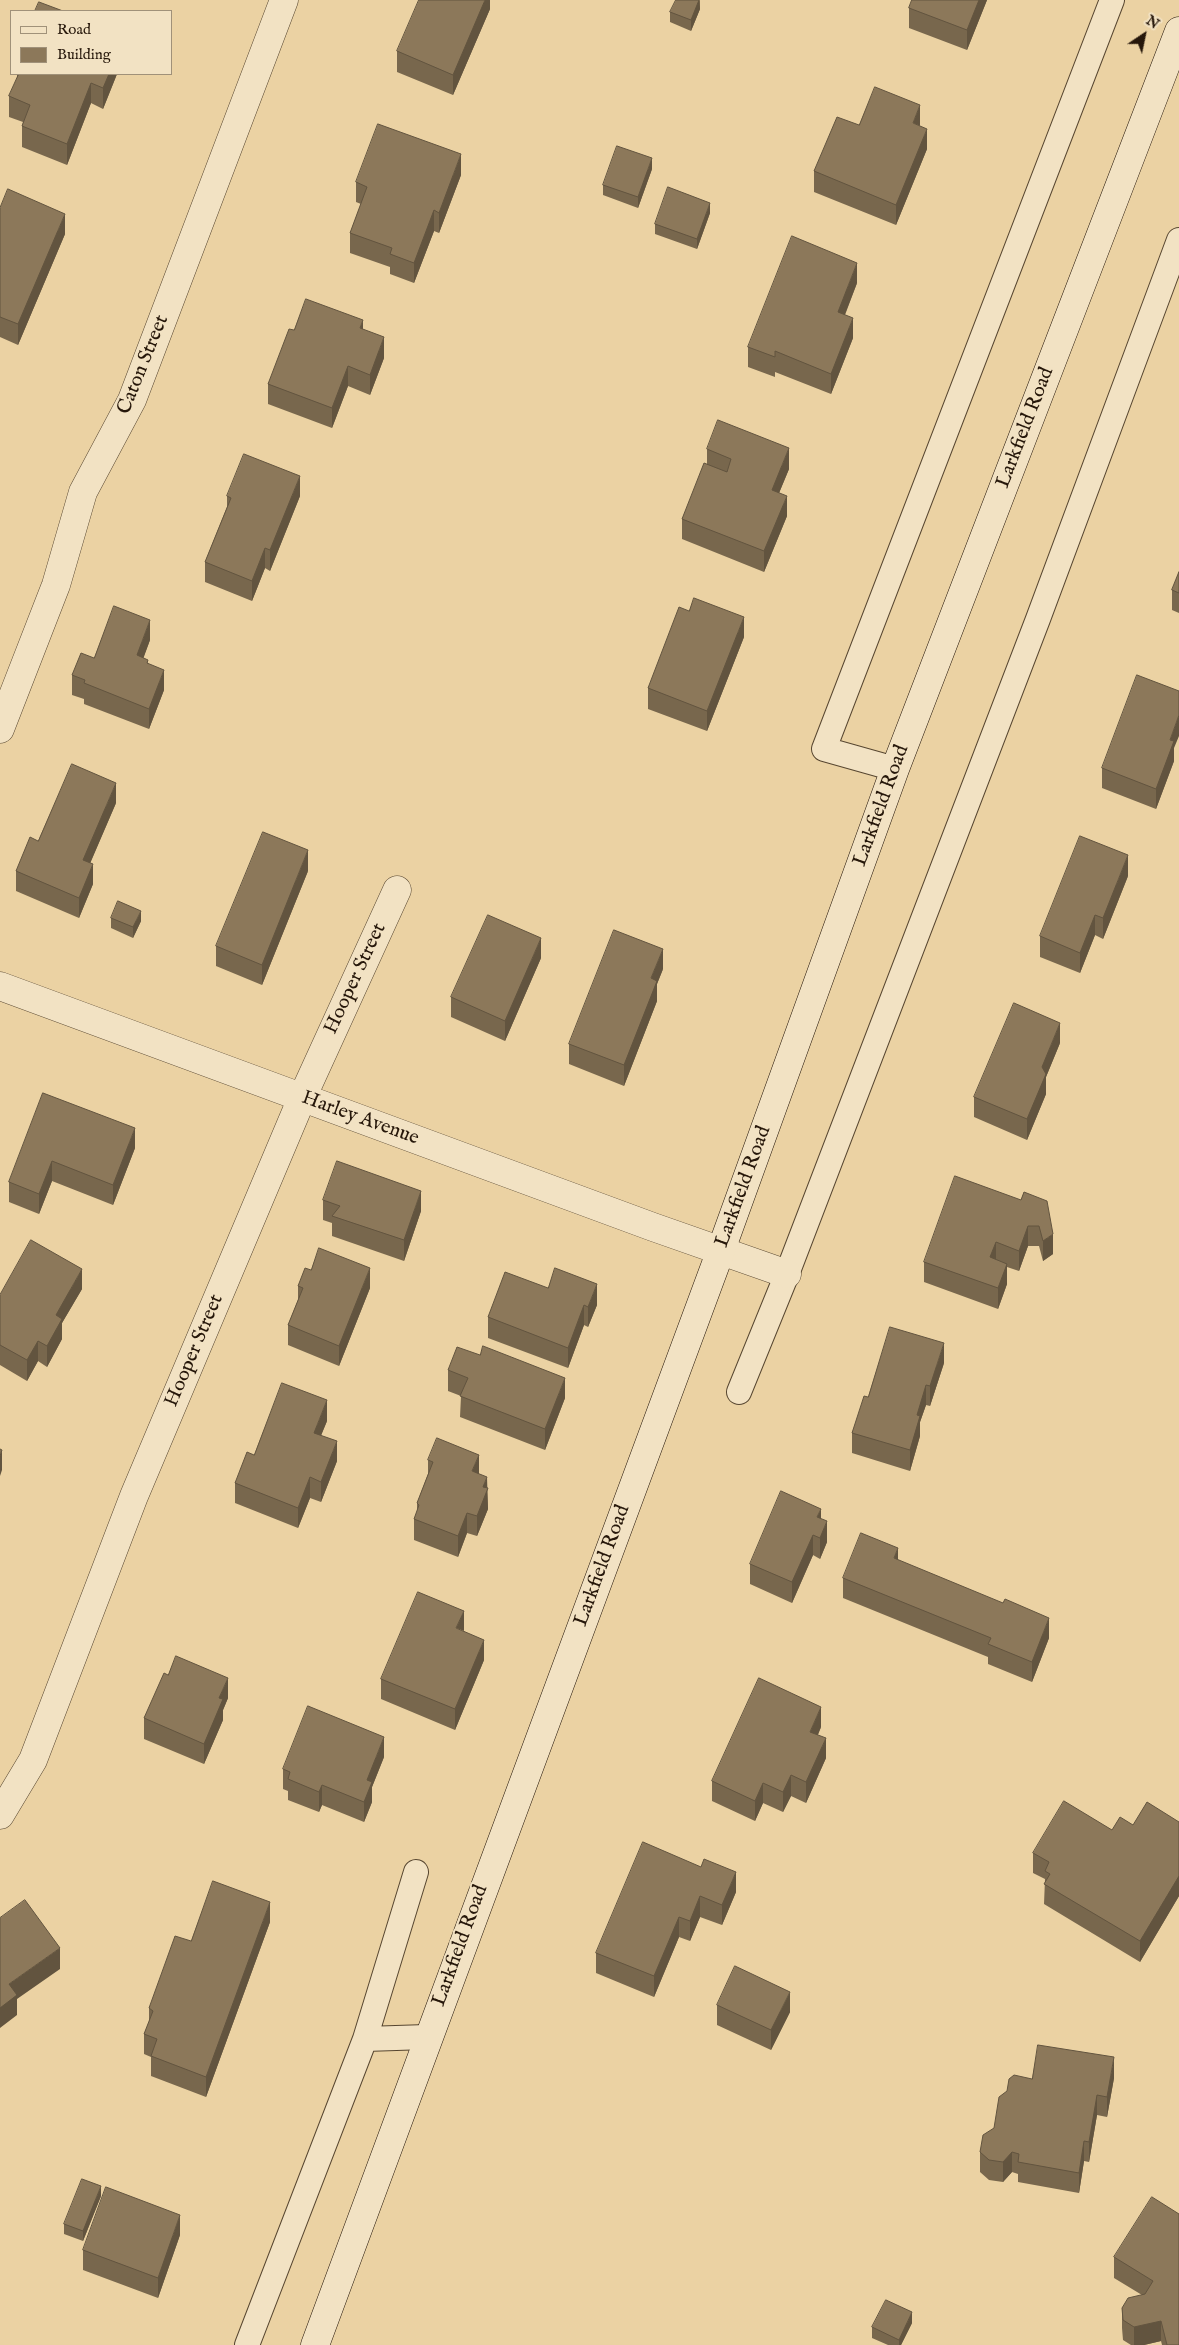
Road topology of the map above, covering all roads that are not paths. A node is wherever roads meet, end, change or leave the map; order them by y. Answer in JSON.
{"nodes":[{"id":1,"x":284,"y":0,"type":"edge"},
{"id":2,"x":1112,"y":0,"type":"edge"},
{"id":3,"x":1179,"y":31,"type":"edge"},
{"id":4,"x":1179,"y":240,"type":"edge"},
{"id":5,"x":0,"y":729,"type":"edge"},
{"id":6,"x":895,"y":769,"type":"junction"},
{"id":7,"x":397,"y":890,"type":"dead end"},
{"id":8,"x":0,"y":986,"type":"edge"},
{"id":9,"x":302,"y":1098,"type":"junction"},
{"id":10,"x":721,"y":1250,"type":"junction"},
{"id":11,"x":787,"y":1274,"type":"junction"},
{"id":12,"x":739,"y":1392,"type":"dead end"},
{"id":13,"x":0,"y":1814,"type":"edge"},
{"id":14,"x":416,"y":1872,"type":"dead end"},
{"id":15,"x":427,"y":2037,"type":"junction"},
{"id":16,"x":365,"y":2038,"type":"junction"},
{"id":17,"x":247,"y":2345,"type":"edge"},
{"id":18,"x":314,"y":2345,"type":"edge"}],
"edges":[{"from":1,"to":5,"type":"street","name":"Caton Street"},
{"from":2,"to":6,"type":"lane"},
{"from":3,"to":6,"type":"street","name":"Larkfield Road"},
{"from":4,"to":11,"type":"lane"},
{"from":6,"to":10,"type":"street","name":"Larkfield Road"},
{"from":7,"to":9,"type":"street","name":"Hooper Street"},
{"from":8,"to":9,"type":"street","name":"Harley Avenue"},
{"from":9,"to":10,"type":"street","name":"Harley Avenue"},
{"from":9,"to":13,"type":"street","name":"Hooper Street"},
{"from":10,"to":11,"type":"street","name":"Harley Avenue"},
{"from":10,"to":15,"type":"street","name":"Larkfield Road"},
{"from":11,"to":12,"type":"lane"},
{"from":14,"to":16,"type":"lane"},
{"from":15,"to":16,"type":"lane"},
{"from":15,"to":18,"type":"street","name":"Larkfield Road"},
{"from":16,"to":17,"type":"lane"}]}
